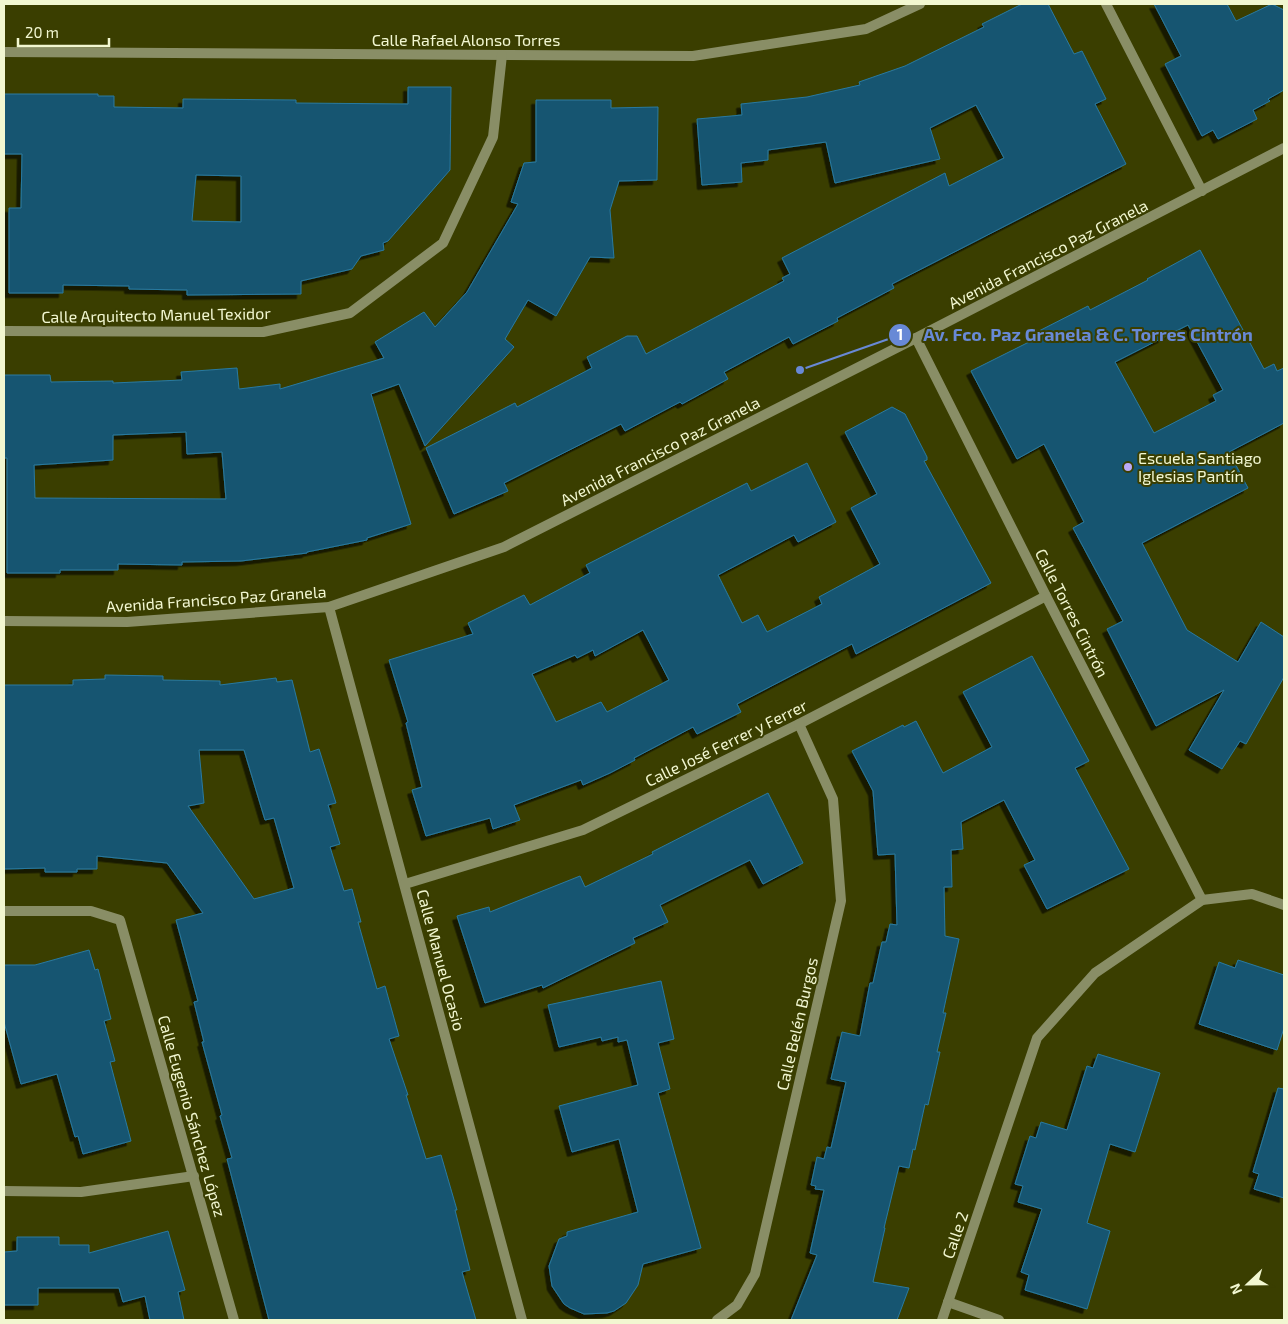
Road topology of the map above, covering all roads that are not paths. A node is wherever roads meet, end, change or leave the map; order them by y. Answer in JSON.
{"nodes":[{"id":1,"x":920,"y":4,"type":"edge"},
{"id":2,"x":1106,"y":4,"type":"edge"},
{"id":3,"x":4,"y":52,"type":"edge"},
{"id":4,"x":502,"y":55,"type":"junction"},
{"id":5,"x":1284,"y":148,"type":"edge"},
{"id":6,"x":1202,"y":191,"type":"junction"},
{"id":7,"x":4,"y":331,"type":"edge"},
{"id":8,"x":916,"y":338,"type":"junction"},
{"id":9,"x":1046,"y":596,"type":"junction"},
{"id":10,"x":330,"y":607,"type":"junction"},
{"id":11,"x":4,"y":621,"type":"edge"},
{"id":12,"x":799,"y":724,"type":"junction"},
{"id":13,"x":405,"y":884,"type":"junction"},
{"id":14,"x":1202,"y":900,"type":"junction"},
{"id":15,"x":1284,"y":905,"type":"edge"},
{"id":16,"x":4,"y":911,"type":"edge"},
{"id":17,"x":194,"y":1176,"type":"junction"},
{"id":18,"x":4,"y":1191,"type":"edge"},
{"id":19,"x":948,"y":1302,"type":"junction"},
{"id":20,"x":234,"y":1320,"type":"edge"},
{"id":21,"x":522,"y":1320,"type":"edge"},
{"id":22,"x":717,"y":1320,"type":"edge"},
{"id":23,"x":942,"y":1320,"type":"edge"},
{"id":24,"x":999,"y":1320,"type":"edge"}],
"edges":[{"from":1,"to":4,"type":"street","name":"Calle Rafael Alonso Torres"},
{"from":2,"to":6,"type":"street"},
{"from":3,"to":4,"type":"street","name":"Calle Rafael Alonso Torres"},
{"from":4,"to":7,"type":"street","name":"Calle Arquitecto Manuel Texidor"},
{"from":5,"to":6,"type":"street","name":"Avenida Francisco Paz Granela"},
{"from":6,"to":8,"type":"street","name":"Avenida Francisco Paz Granela"},
{"from":8,"to":9,"type":"street","name":"Calle Torres Cintrón"},
{"from":8,"to":10,"type":"street","name":"Avenida Francisco Paz Granela"},
{"from":9,"to":12,"type":"street","name":"Calle José Ferrer y Ferrer"},
{"from":9,"to":14,"type":"street","name":"Calle Torres Cintrón"},
{"from":10,"to":11,"type":"street","name":"Avenida Francisco Paz Granela"},
{"from":10,"to":13,"type":"street","name":"Calle Manuel Ocasio"},
{"from":12,"to":13,"type":"street","name":"Calle José Ferrer y Ferrer"},
{"from":12,"to":22,"type":"street","name":"Calle Belén Burgos"},
{"from":13,"to":21,"type":"street","name":"Calle Manuel Ocasio"},
{"from":14,"to":15,"type":"street"},
{"from":14,"to":19,"type":"street","name":"Calle 2"},
{"from":16,"to":17,"type":"street","name":"Calle Eugenio Sánchez López"},
{"from":17,"to":18,"type":"street"},
{"from":17,"to":20,"type":"street","name":"Calle Eugenio Sánchez López"},
{"from":19,"to":23,"type":"street","name":"Calle 2"},
{"from":19,"to":24,"type":"street"}]}
